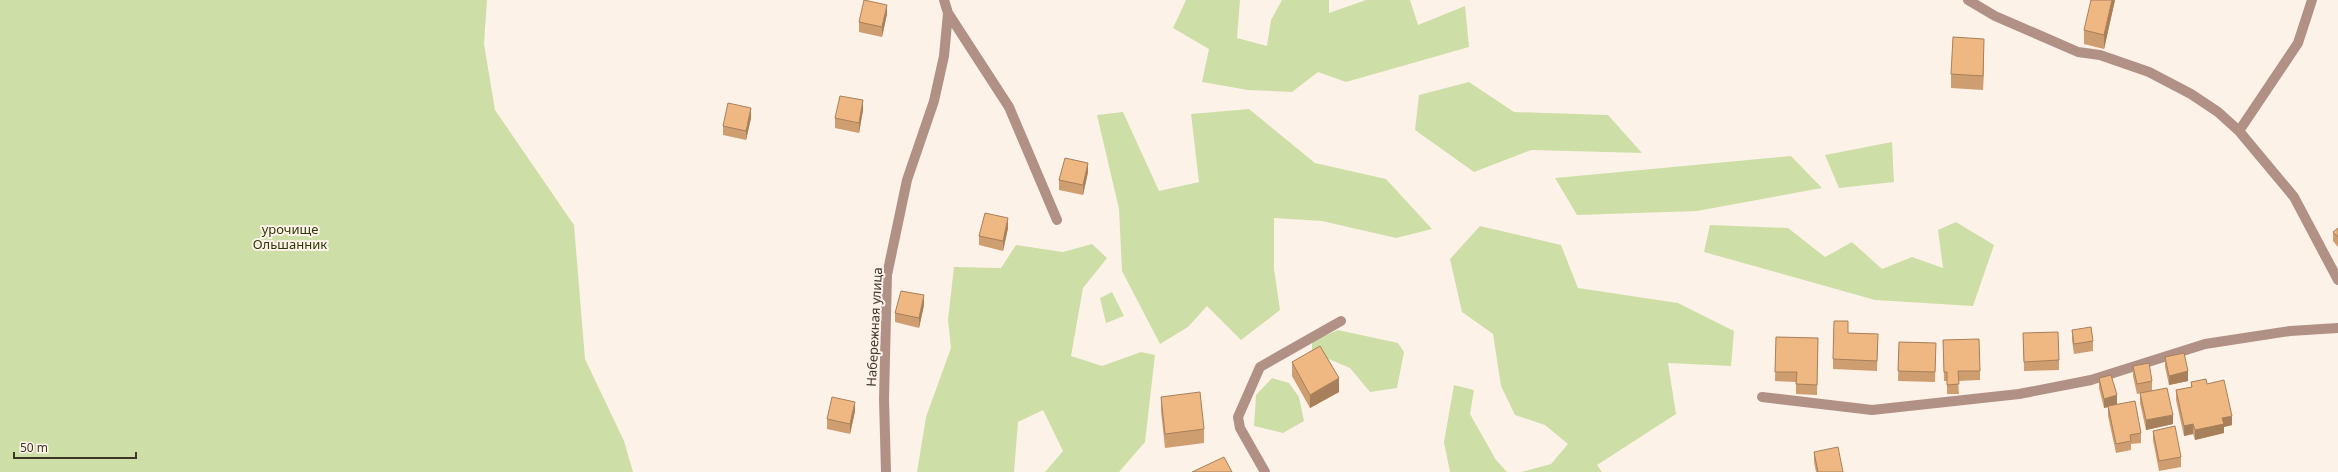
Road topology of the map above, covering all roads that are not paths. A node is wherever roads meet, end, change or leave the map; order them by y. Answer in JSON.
{"nodes":[{"id":1,"x":944,"y":0,"type":"edge"},
{"id":2,"x":1968,"y":0,"type":"edge"},
{"id":3,"x":2312,"y":0,"type":"edge"},
{"id":4,"x":948,"y":12,"type":"junction"},
{"id":5,"x":2239,"y":131,"type":"junction"},
{"id":6,"x":1057,"y":220,"type":"dead end"},
{"id":7,"x":2338,"y":280,"type":"edge"},
{"id":8,"x":1341,"y":321,"type":"dead end"},
{"id":9,"x":2338,"y":328,"type":"edge"},
{"id":10,"x":1762,"y":397,"type":"dead end"},
{"id":11,"x":886,"y":472,"type":"edge"},
{"id":12,"x":1265,"y":472,"type":"edge"}],
"edges":[{"from":1,"to":4,"type":"street","name":"Набережная улица"},
{"from":2,"to":5,"type":"street"},
{"from":3,"to":5,"type":"street"},
{"from":4,"to":6,"type":"street"},
{"from":4,"to":11,"type":"street","name":"Набережная улица"},
{"from":5,"to":7,"type":"street"},
{"from":8,"to":12,"type":"street"},
{"from":9,"to":10,"type":"street"}]}
